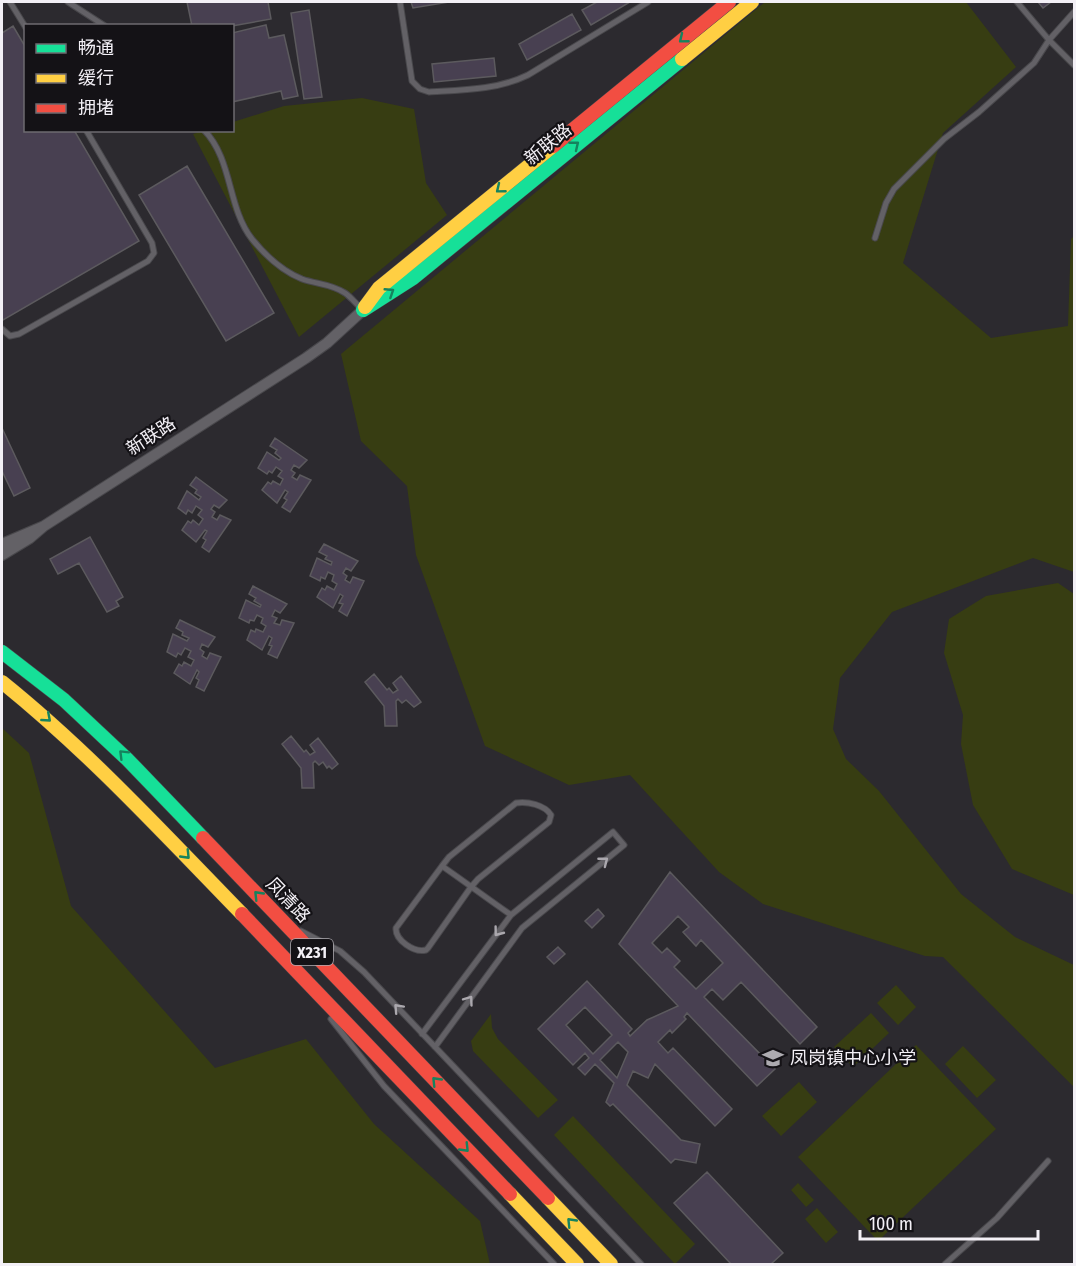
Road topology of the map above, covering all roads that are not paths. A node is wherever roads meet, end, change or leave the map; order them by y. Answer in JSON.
{"nodes":[{"id":1,"x":10,"y":2,"type":"edge"},
{"id":2,"x":68,"y":2,"type":"edge"},
{"id":3,"x":400,"y":2,"type":"edge"},
{"id":4,"x":648,"y":2,"type":"edge"},
{"id":5,"x":729,"y":2,"type":"edge"},
{"id":6,"x":752,"y":2,"type":"edge"},
{"id":7,"x":1017,"y":2,"type":"edge"},
{"id":8,"x":1074,"y":12,"type":"edge"},
{"id":9,"x":102,"y":24,"type":"edge"},
{"id":10,"x":24,"y":25,"type":"edge"},
{"id":11,"x":1048,"y":40,"type":"junction"},
{"id":12,"x":1074,"y":65,"type":"edge"},
{"id":13,"x":87,"y":132,"type":"edge"},
{"id":14,"x":206,"y":132,"type":"edge"},
{"id":15,"x":875,"y":238,"type":"dead end"},
{"id":16,"x":363,"y":310,"type":"junction"},
{"id":17,"x":2,"y":329,"type":"edge"},
{"id":18,"x":44,"y":526,"type":"junction"},
{"id":19,"x":2,"y":544,"type":"edge"},
{"id":20,"x":2,"y":555,"type":"edge"},
{"id":21,"x":2,"y":652,"type":"edge"},
{"id":22,"x":2,"y":682,"type":"edge"},
{"id":23,"x":442,"y":866,"type":"junction"},
{"id":24,"x":471,"y":887,"type":"junction"},
{"id":25,"x":511,"y":915,"type":"junction"},
{"id":26,"x":284,"y":922,"type":"junction"},
{"id":27,"x":276,"y":949,"type":"junction"},
{"id":28,"x":422,"y":1034,"type":"junction"},
{"id":29,"x":435,"y":1047,"type":"junction"},
{"id":30,"x":1048,"y":1161,"type":"dead end"},
{"id":31,"x":554,"y":1264,"type":"edge"},
{"id":32,"x":577,"y":1264,"type":"edge"},
{"id":33,"x":611,"y":1264,"type":"edge"},
{"id":34,"x":640,"y":1264,"type":"edge"},
{"id":35,"x":945,"y":1264,"type":"edge"}],
"edges":[{"from":1,"to":10,"type":"lane"},
{"from":2,"to":9,"type":"lane"},
{"from":3,"to":4,"type":"lane"},
{"from":5,"to":16,"type":"main road","name":"新联路","one_way":true},
{"from":16,"to":6,"type":"main road","name":"新联路","one_way":true},
{"from":7,"to":11,"type":"lane"},
{"from":8,"to":11,"type":"lane"},
{"from":11,"to":12,"type":"lane"},
{"from":11,"to":15,"type":"lane"},
{"from":13,"to":17,"type":"lane"},
{"from":14,"to":16,"type":"lane"},
{"from":16,"to":18,"type":"street","name":"新联路"},
{"from":18,"to":19,"type":"street","name":"新联路"},
{"from":18,"to":20,"type":"street","name":"新联路"},
{"from":26,"to":21,"type":"main road","name":"凤清路","number":"X231","one_way":true},
{"from":22,"to":27,"type":"main road","number":"X231","one_way":true},
{"from":23,"to":24,"type":"lane"},
{"from":23,"to":24,"type":"lane"},
{"from":23,"to":24,"type":"lane"},
{"from":24,"to":25,"type":"lane"},
{"from":25,"to":28,"type":"lane","one_way":true},
{"from":29,"to":25,"type":"lane","one_way":true},
{"from":28,"to":26,"type":"lane","one_way":true},
{"from":33,"to":26,"type":"main road","name":"凤清路","number":"X231","one_way":true},
{"from":27,"to":31,"type":"lane"},
{"from":27,"to":32,"type":"main road","number":"X231","one_way":true},
{"from":28,"to":29,"type":"lane"},
{"from":29,"to":34,"type":"lane"},
{"from":30,"to":35,"type":"lane"}]}
